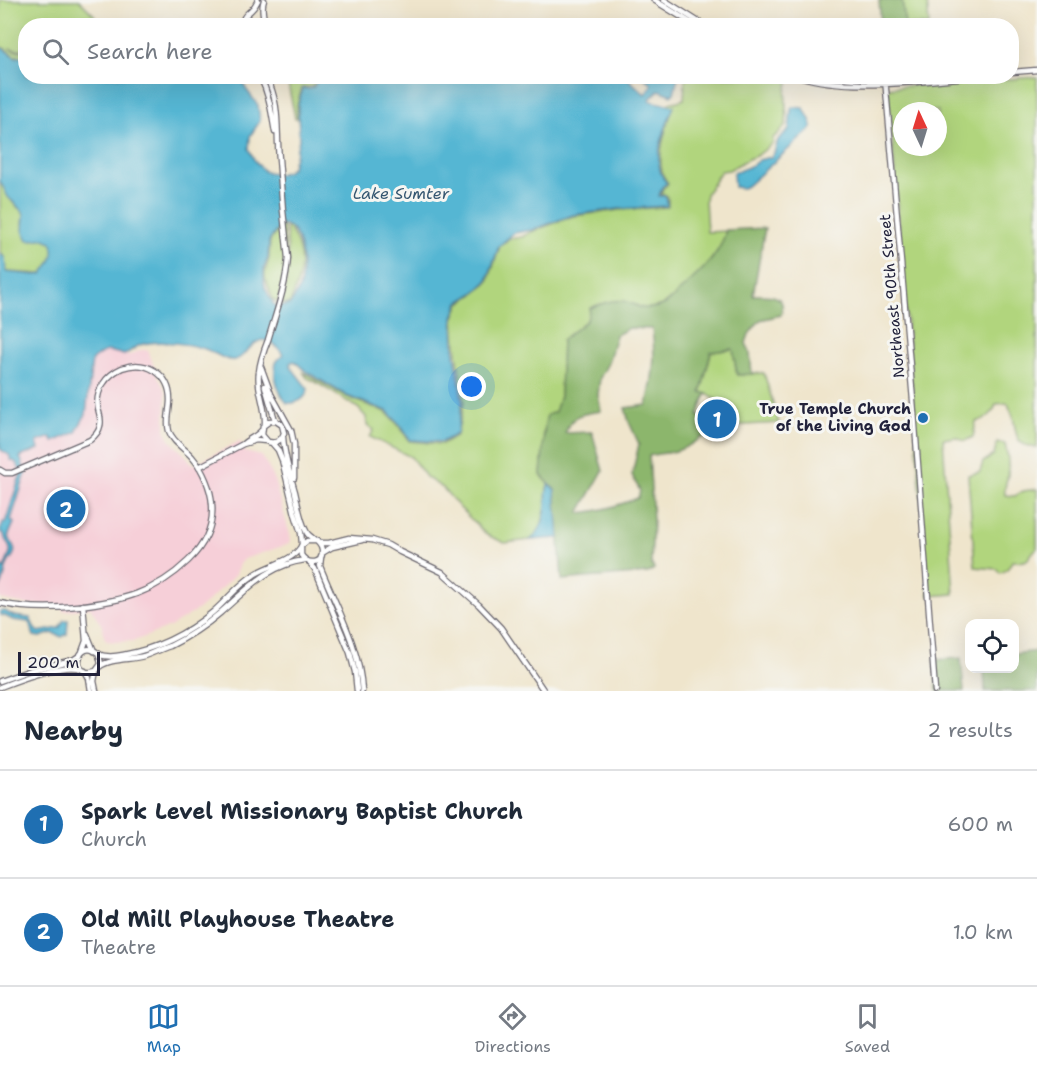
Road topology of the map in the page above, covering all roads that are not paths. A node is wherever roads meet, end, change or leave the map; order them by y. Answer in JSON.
{"nodes":[{"id":1,"x":258,"y":0,"type":"edge"},
{"id":2,"x":264,"y":0,"type":"edge"},
{"id":3,"x":654,"y":0,"type":"edge"},
{"id":4,"x":664,"y":0,"type":"edge"},
{"id":5,"x":249,"y":12,"type":"junction"},
{"id":6,"x":262,"y":14,"type":"junction"},
{"id":7,"x":243,"y":18,"type":"edge"},
{"id":8,"x":263,"y":18,"type":"edge"},
{"id":9,"x":683,"y":18,"type":"edge"},
{"id":10,"x":692,"y":18,"type":"edge"},
{"id":11,"x":1037,"y":70,"type":"edge"},
{"id":12,"x":1019,"y":71,"type":"edge"},
{"id":13,"x":264,"y":84,"type":"edge"},
{"id":14,"x":269,"y":84,"type":"edge"},
{"id":15,"x":886,"y":84,"type":"edge"},
{"id":16,"x":277,"y":140,"type":"junction"},
{"id":17,"x":261,"y":365,"type":"junction"},
{"id":18,"x":263,"y":373,"type":"junction"},
{"id":19,"x":276,"y":421,"type":"junction"},
{"id":20,"x":266,"y":423,"type":"junction"},
{"id":21,"x":261,"y":431,"type":"junction"},
{"id":22,"x":283,"y":437,"type":"junction"},
{"id":23,"x":266,"y":441,"type":"junction"},
{"id":24,"x":272,"y":443,"type":"junction"},
{"id":25,"x":243,"y":444,"type":"junction"},
{"id":26,"x":199,"y":467,"type":"junction"},
{"id":27,"x":0,"y":470,"type":"edge"},
{"id":28,"x":294,"y":487,"type":"junction"},
{"id":29,"x":372,"y":540,"type":"junction"},
{"id":30,"x":318,"y":542,"type":"junction"},
{"id":31,"x":301,"y":546,"type":"junction"},
{"id":32,"x":322,"y":555,"type":"junction"},
{"id":33,"x":307,"y":561,"type":"junction"},
{"id":34,"x":0,"y":603,"type":"edge"},
{"id":35,"x":83,"y":605,"type":"junction"},
{"id":36,"x":86,"y":629,"type":"junction"},
{"id":37,"x":97,"y":653,"type":"junction"},
{"id":38,"x":81,"y":654,"type":"junction"},
{"id":39,"x":97,"y":669,"type":"junction"},
{"id":40,"x":83,"y":670,"type":"junction"},
{"id":41,"x":0,"y":681,"type":"edge"},
{"id":42,"x":0,"y":687,"type":"edge"},
{"id":43,"x":91,"y":691,"type":"edge"},
{"id":44,"x":96,"y":691,"type":"edge"},
{"id":45,"x":357,"y":691,"type":"edge"},
{"id":46,"x":362,"y":691,"type":"edge"},
{"id":47,"x":544,"y":691,"type":"edge"},
{"id":48,"x":935,"y":691,"type":"edge"}],
"edges":[{"from":1,"to":5,"type":"main road"},
{"from":2,"to":6,"type":"main road"},
{"from":3,"to":9,"type":"main road"},
{"from":4,"to":10,"type":"main road"},
{"from":5,"to":6,"type":"main road"},
{"from":5,"to":7,"type":"main road"},
{"from":6,"to":8,"type":"main road"},
{"from":11,"to":12,"type":"main road"},
{"from":13,"to":16,"type":"main road"},
{"from":14,"to":16,"type":"main road"},
{"from":15,"to":48,"type":"main road","name":"Northeast 90th Street"},
{"from":16,"to":17,"type":"main road"},
{"from":17,"to":18,"type":"main road"},
{"from":17,"to":20,"type":"main road"},
{"from":18,"to":19,"type":"main road"},
{"from":18,"to":28,"type":"main road"},
{"from":19,"to":20,"type":"main road"},
{"from":19,"to":22,"type":"main road"},
{"from":20,"to":21,"type":"main road"},
{"from":21,"to":23,"type":"main road"},
{"from":21,"to":25,"type":"main road"},
{"from":22,"to":24,"type":"main road"},
{"from":22,"to":28,"type":"main road"},
{"from":23,"to":24,"type":"main road"},
{"from":23,"to":25,"type":"main road"},
{"from":24,"to":31,"type":"main road"},
{"from":25,"to":26,"type":"main road"},
{"from":26,"to":27,"type":"main road"},
{"from":26,"to":35,"type":"main road"},
{"from":28,"to":30,"type":"main road"},
{"from":29,"to":30,"type":"main road"},
{"from":29,"to":32,"type":"main road"},
{"from":29,"to":47,"type":"main road"},
{"from":30,"to":31,"type":"main road"},
{"from":30,"to":32,"type":"main road"},
{"from":31,"to":33,"type":"main road"},
{"from":31,"to":37,"type":"main road"},
{"from":32,"to":33,"type":"main road"},
{"from":32,"to":46,"type":"main road"},
{"from":33,"to":39,"type":"main road"},
{"from":33,"to":45,"type":"main road"},
{"from":34,"to":35,"type":"main road"},
{"from":35,"to":36,"type":"main road"},
{"from":36,"to":37,"type":"main road"},
{"from":36,"to":38,"type":"main road"},
{"from":37,"to":38,"type":"main road"},
{"from":37,"to":39,"type":"main road"},
{"from":38,"to":40,"type":"main road"},
{"from":38,"to":41,"type":"main road"},
{"from":39,"to":40,"type":"main road"},
{"from":39,"to":44,"type":"main road"},
{"from":40,"to":42,"type":"main road"},
{"from":40,"to":43,"type":"main road"}]}
